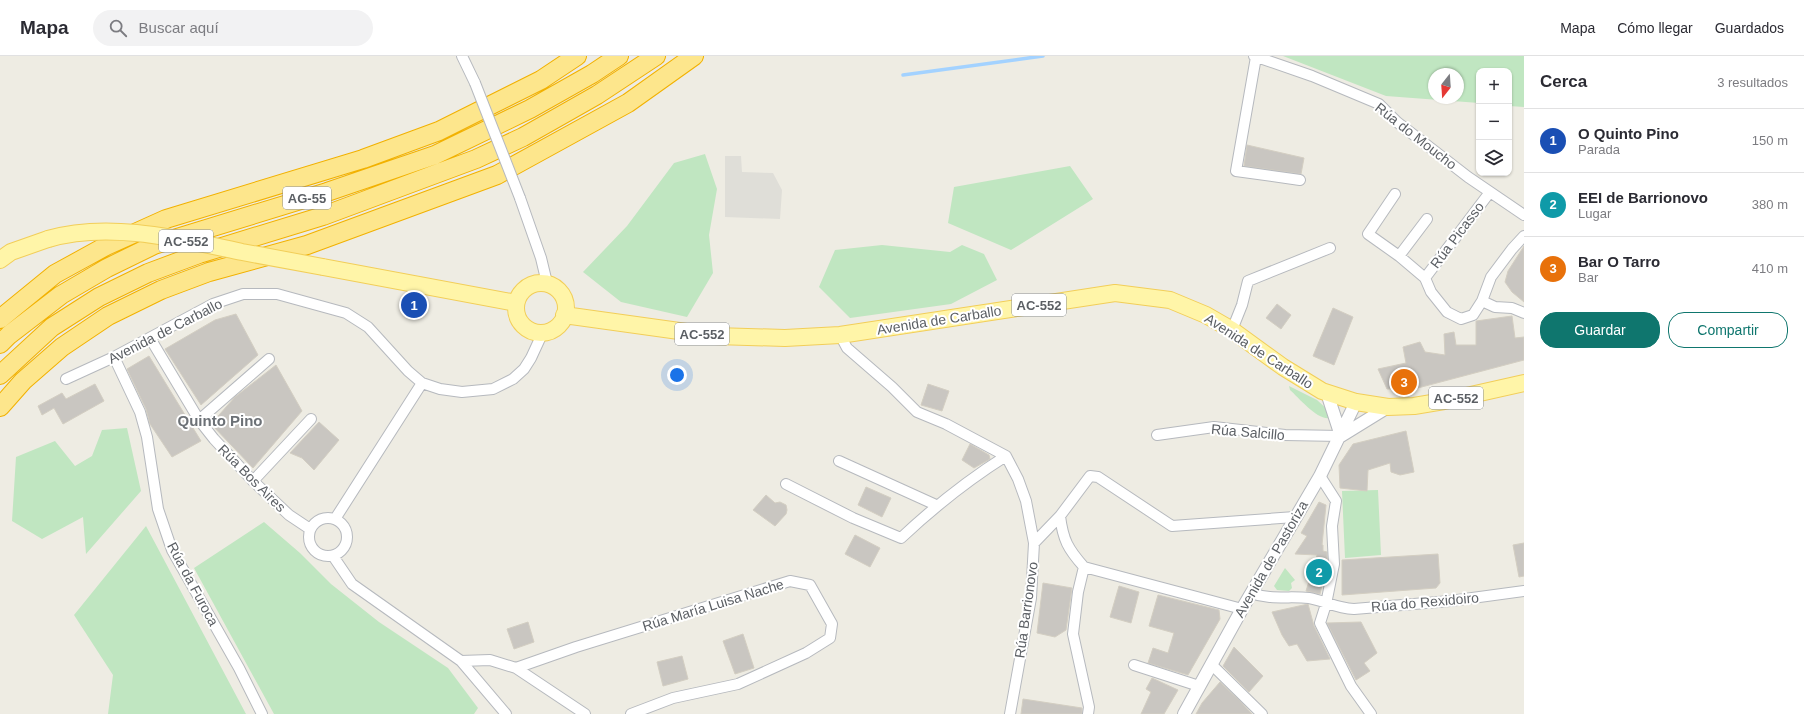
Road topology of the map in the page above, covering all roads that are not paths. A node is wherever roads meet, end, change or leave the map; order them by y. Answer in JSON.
{"nodes":[{"id":1,"x":462,"y":56,"type":"edge"},
{"id":2,"x":577,"y":56,"type":"edge"},
{"id":3,"x":619,"y":56,"type":"edge"},
{"id":4,"x":656,"y":56,"type":"edge"},
{"id":5,"x":694,"y":56,"type":"edge"},
{"id":6,"x":1255,"y":56,"type":"edge"},
{"id":7,"x":1300,"y":180,"type":"dead end"},
{"id":8,"x":1490,"y":192,"type":"junction"},
{"id":9,"x":1395,"y":194,"type":"dead end"},
{"id":10,"x":1524,"y":215,"type":"edge"},
{"id":11,"x":1426,"y":219,"type":"dead end"},
{"id":12,"x":1524,"y":236,"type":"edge"},
{"id":13,"x":1330,"y":248,"type":"dead end"},
{"id":14,"x":1399,"y":256,"type":"junction"},
{"id":15,"x":0,"y":260,"type":"edge"},
{"id":16,"x":1425,"y":278,"type":"junction"},
{"id":17,"x":547,"y":283,"type":"junction"},
{"id":18,"x":1482,"y":301,"type":"junction"},
{"id":19,"x":516,"y":303,"type":"junction"},
{"id":20,"x":1524,"y":313,"type":"edge"},
{"id":21,"x":564,"y":315,"type":"junction"},
{"id":22,"x":0,"y":319,"type":"edge"},
{"id":23,"x":1232,"y":330,"type":"junction"},
{"id":24,"x":543,"y":332,"type":"junction"},
{"id":25,"x":840,"y":335,"type":"junction"},
{"id":26,"x":150,"y":338,"type":"junction"},
{"id":27,"x":0,"y":344,"type":"edge"},
{"id":28,"x":114,"y":357,"type":"junction"},
{"id":29,"x":269,"y":359,"type":"dead end"},
{"id":30,"x":0,"y":375,"type":"edge"},
{"id":31,"x":66,"y":379,"type":"dead end"},
{"id":32,"x":422,"y":383,"type":"junction"},
{"id":33,"x":1524,"y":383,"type":"edge"},
{"id":34,"x":1327,"y":393,"type":"junction"},
{"id":35,"x":1356,"y":402,"type":"junction"},
{"id":36,"x":0,"y":407,"type":"edge"},
{"id":37,"x":1388,"y":407,"type":"junction"},
{"id":38,"x":311,"y":419,"type":"dead end"},
{"id":39,"x":200,"y":420,"type":"junction"},
{"id":40,"x":1157,"y":435,"type":"dead end"},
{"id":41,"x":1341,"y":436,"type":"junction"},
{"id":42,"x":1006,"y":456,"type":"junction"},
{"id":43,"x":838,"y":461,"type":"dead end"},
{"id":44,"x":1320,"y":476,"type":"junction"},
{"id":45,"x":253,"y":481,"type":"junction"},
{"id":46,"x":786,"y":484,"type":"dead end"},
{"id":47,"x":936,"y":505,"type":"junction"},
{"id":48,"x":1060,"y":516,"type":"junction"},
{"id":49,"x":1295,"y":517,"type":"junction"},
{"id":50,"x":335,"y":519,"type":"junction"},
{"id":51,"x":310,"y":529,"type":"junction"},
{"id":52,"x":1034,"y":543,"type":"junction"},
{"id":53,"x":333,"y":556,"type":"junction"},
{"id":54,"x":1084,"y":567,"type":"junction"},
{"id":55,"x":1524,"y":591,"type":"edge"},
{"id":56,"x":1251,"y":593,"type":"junction"},
{"id":57,"x":1326,"y":604,"type":"junction"},
{"id":58,"x":1242,"y":609,"type":"junction"},
{"id":59,"x":461,"y":661,"type":"junction"},
{"id":60,"x":1211,"y":664,"type":"junction"},
{"id":61,"x":1134,"y":665,"type":"dead end"},
{"id":62,"x":516,"y":668,"type":"junction"},
{"id":63,"x":1199,"y":686,"type":"junction"},
{"id":64,"x":262,"y":714,"type":"edge"},
{"id":65,"x":506,"y":714,"type":"edge"},
{"id":66,"x":585,"y":714,"type":"edge"},
{"id":67,"x":631,"y":714,"type":"edge"},
{"id":68,"x":1010,"y":714,"type":"edge"},
{"id":69,"x":1088,"y":714,"type":"edge"},
{"id":70,"x":1184,"y":714,"type":"edge"},
{"id":71,"x":1262,"y":714,"type":"edge"},
{"id":72,"x":1371,"y":714,"type":"edge"}],
"edges":[{"from":1,"to":17,"type":"street","bridge":true},
{"from":2,"to":22,"type":"highway"},
{"from":3,"to":27,"type":"highway","number":"AG-55"},
{"from":4,"to":30,"type":"highway","number":"AG-55"},
{"from":5,"to":36,"type":"highway"},
{"from":6,"to":7,"type":"street"},
{"from":6,"to":8,"type":"street","name":"Rúa do Moucho"},
{"from":8,"to":10,"type":"street","name":"Rúa do Moucho"},
{"from":8,"to":16,"type":"street","name":"Rúa Picasso"},
{"from":9,"to":14,"type":"street"},
{"from":11,"to":14,"type":"street"},
{"from":12,"to":18,"type":"street"},
{"from":13,"to":23,"type":"street"},
{"from":14,"to":16,"type":"street"},
{"from":15,"to":19,"type":"main road","number":"AC-552","bridge":true},
{"from":16,"to":18,"type":"street"},
{"from":17,"to":19,"type":"main road"},
{"from":17,"to":21,"type":"main road"},
{"from":18,"to":20,"type":"street"},
{"from":19,"to":24,"type":"main road"},
{"from":21,"to":24,"type":"main road"},
{"from":21,"to":25,"type":"main road","name":"Avenida de Carballo","number":"AC-552"},
{"from":23,"to":25,"type":"main road","name":"Avenida de Carballo","number":"AC-552"},
{"from":23,"to":34,"type":"main road","name":"Avenida de Carballo","number":"AC-552"},
{"from":24,"to":32,"type":"street","name":"Avenida de Carballo"},
{"from":25,"to":42,"type":"street"},
{"from":26,"to":28,"type":"street","name":"Avenida de Carballo"},
{"from":26,"to":32,"type":"street","name":"Avenida de Carballo"},
{"from":26,"to":39,"type":"street","name":"Rúa Bos Aires"},
{"from":28,"to":31,"type":"street","name":"Avenida de Carballo"},
{"from":28,"to":64,"type":"street","name":"Rúa da Furoca"},
{"from":29,"to":39,"type":"street"},
{"from":32,"to":50,"type":"street"},
{"from":33,"to":37,"type":"main road","name":"Avenida de Carballo","number":"AC-552"},
{"from":34,"to":35,"type":"main road","name":"Avenida de Carballo","number":"AC-552"},
{"from":34,"to":41,"type":"street"},
{"from":35,"to":37,"type":"main road","name":"Avenida de Carballo","number":"AC-552"},
{"from":35,"to":41,"type":"street","name":"Avenida de Pastoriza"},
{"from":37,"to":41,"type":"street"},
{"from":38,"to":45,"type":"street"},
{"from":39,"to":45,"type":"street","name":"Rúa Bos Aires"},
{"from":40,"to":41,"type":"street","name":"Rúa Salcillo"},
{"from":41,"to":44,"type":"street","name":"Avenida de Pastoriza"},
{"from":42,"to":47,"type":"street"},
{"from":42,"to":52,"type":"street","name":"Rúa Barrionovo"},
{"from":43,"to":47,"type":"street"},
{"from":44,"to":49,"type":"street","name":"Avenida de Pastoriza"},
{"from":44,"to":57,"type":"street"},
{"from":45,"to":51,"type":"street","name":"Rúa Bos Aires"},
{"from":46,"to":47,"type":"street"},
{"from":48,"to":49,"type":"street"},
{"from":48,"to":52,"type":"street"},
{"from":48,"to":54,"type":"street"},
{"from":49,"to":56,"type":"street","name":"Avenida de Pastoriza"},
{"from":50,"to":51,"type":"street"},
{"from":50,"to":53,"type":"street"},
{"from":51,"to":53,"type":"street"},
{"from":52,"to":68,"type":"street","name":"Rúa Barrionovo"},
{"from":53,"to":59,"type":"street"},
{"from":54,"to":58,"type":"street"},
{"from":54,"to":69,"type":"street"},
{"from":55,"to":57,"type":"street","name":"Rúa do Rexidoiro"},
{"from":56,"to":57,"type":"street","name":"Rúa do Rexidoiro"},
{"from":56,"to":58,"type":"street","name":"Avenida de Pastoriza"},
{"from":57,"to":72,"type":"street"},
{"from":58,"to":60,"type":"street","name":"Avenida de Pastoriza"},
{"from":59,"to":62,"type":"street"},
{"from":59,"to":65,"type":"street"},
{"from":60,"to":63,"type":"street","name":"Avenida de Pastoriza"},
{"from":60,"to":71,"type":"street"},
{"from":61,"to":63,"type":"street"},
{"from":62,"to":66,"type":"street"},
{"from":62,"to":67,"type":"street","name":"Rúa María Luisa Nache"},
{"from":63,"to":70,"type":"street","name":"Avenida de Pastoriza"}]}
